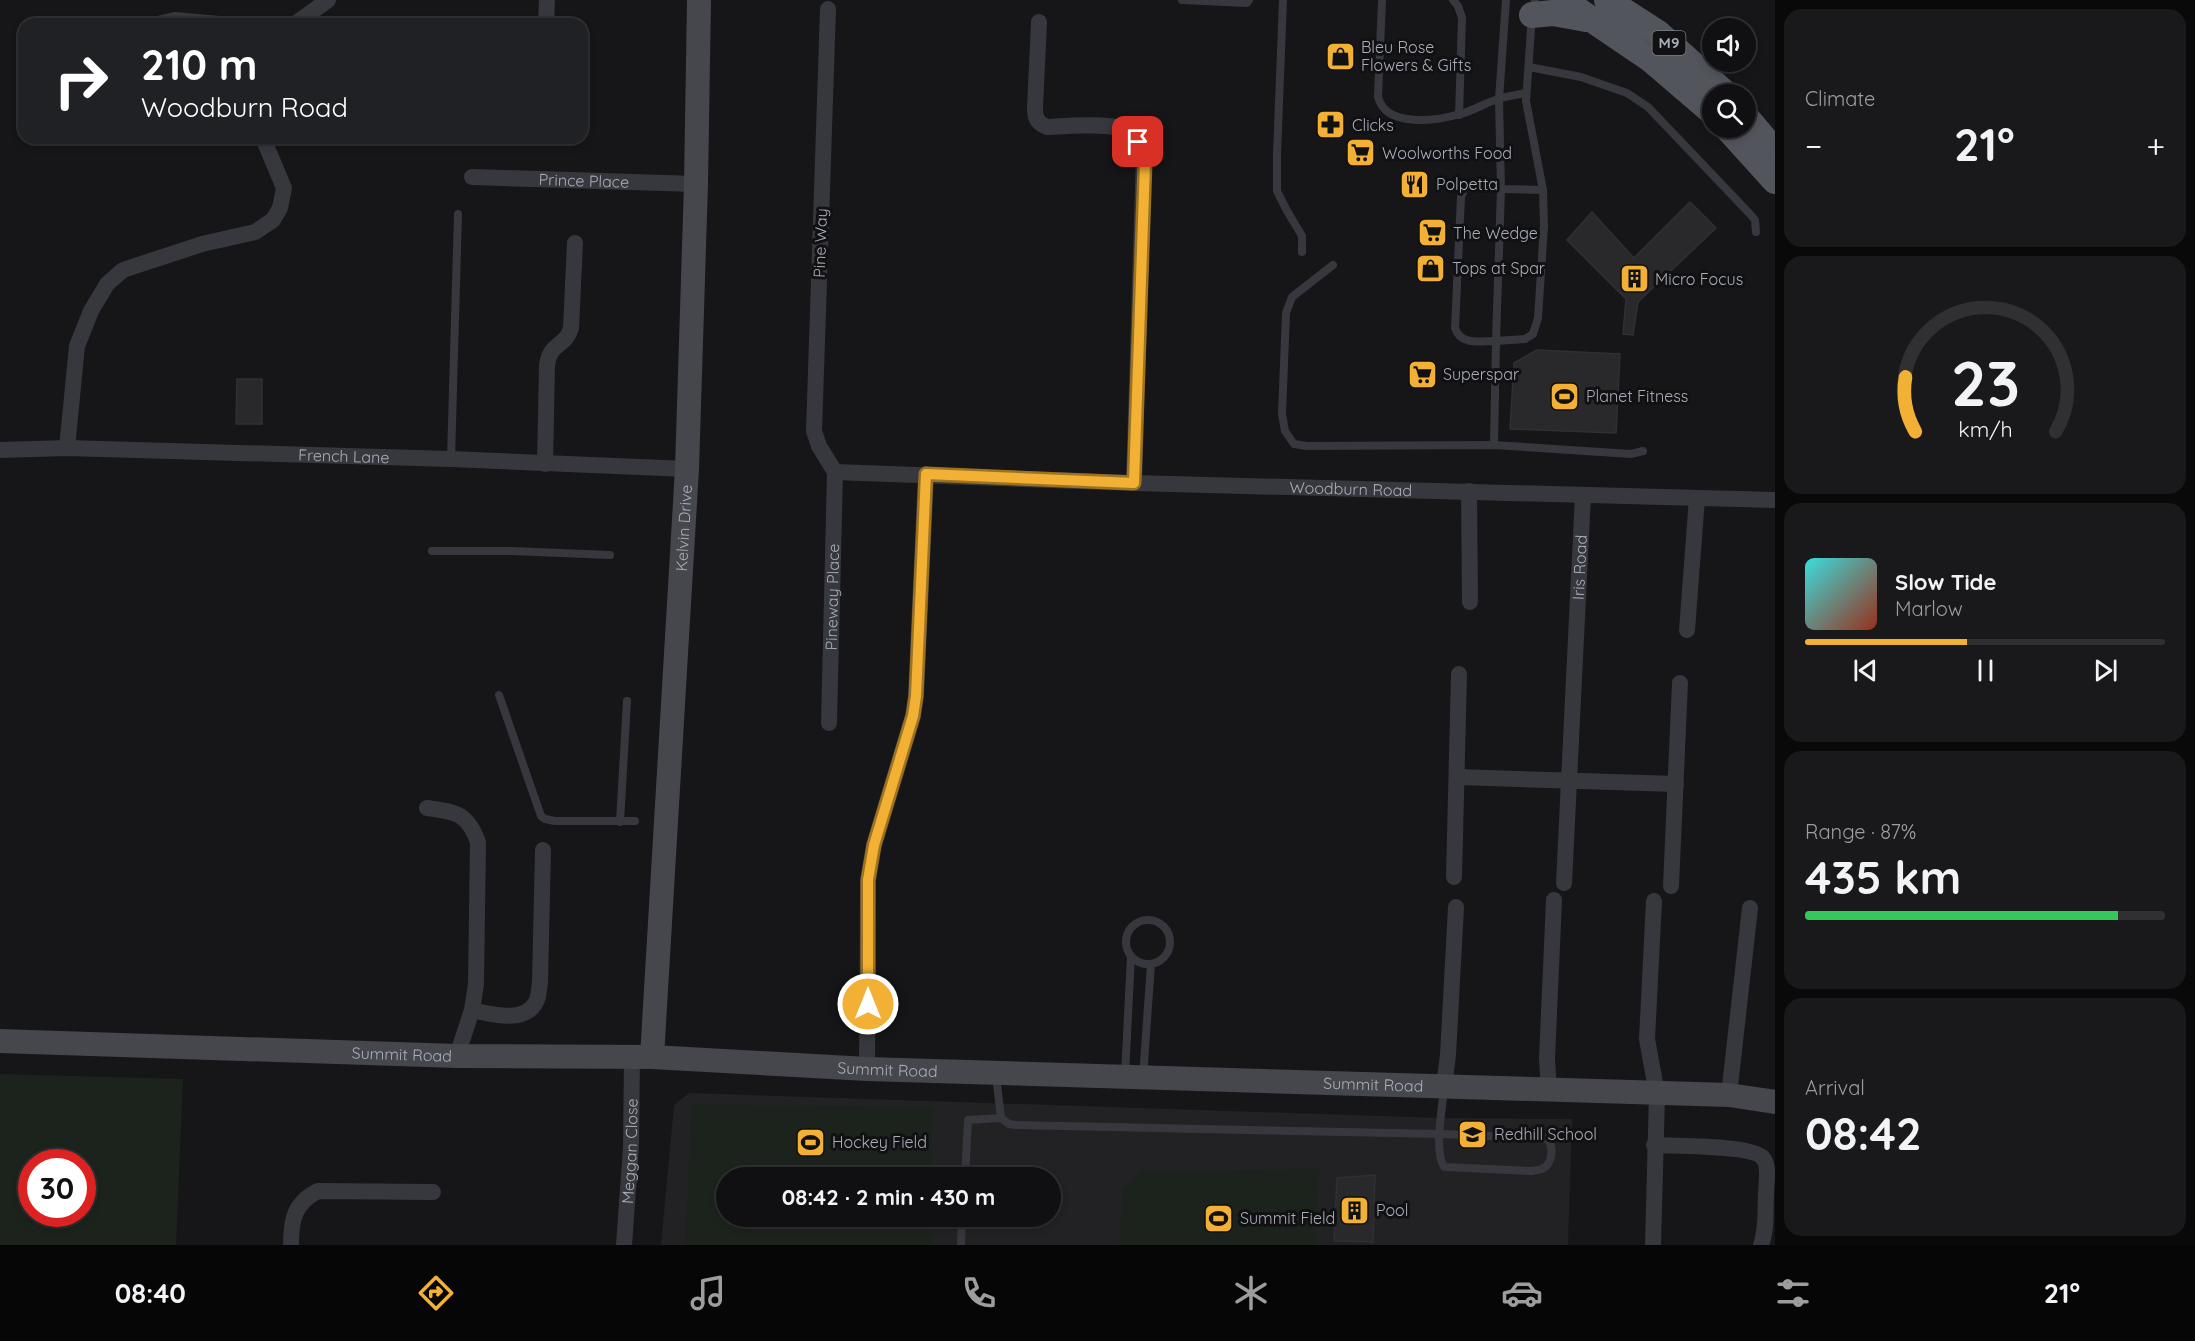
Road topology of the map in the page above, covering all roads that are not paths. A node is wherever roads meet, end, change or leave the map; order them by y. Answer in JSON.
{"nodes":[{"id":1,"x":328,"y":0,"type":"edge"},
{"id":2,"x":547,"y":0,"type":"edge"},
{"id":3,"x":699,"y":0,"type":"edge"},
{"id":4,"x":1182,"y":0,"type":"edge"},
{"id":5,"x":1250,"y":0,"type":"edge"},
{"id":6,"x":1283,"y":0,"type":"edge"},
{"id":7,"x":1382,"y":0,"type":"edge"},
{"id":8,"x":1453,"y":0,"type":"edge"},
{"id":9,"x":1506,"y":0,"type":"edge"},
{"id":10,"x":1563,"y":0,"type":"edge"},
{"id":11,"x":1219,"y":1,"type":"edge"},
{"id":12,"x":1607,"y":7,"type":"edge"},
{"id":13,"x":1534,"y":8,"type":"edge"},
{"id":14,"x":828,"y":9,"type":"dead end"},
{"id":15,"x":303,"y":18,"type":"edge"},
{"id":16,"x":546,"y":18,"type":"edge"},
{"id":17,"x":1039,"y":22,"type":"dead end"},
{"id":18,"x":1529,"y":67,"type":"junction"},
{"id":19,"x":1714,"y":84,"type":"edge"},
{"id":20,"x":1526,"y":93,"type":"junction"},
{"id":21,"x":1499,"y":99,"type":"junction"},
{"id":22,"x":1702,"y":104,"type":"edge"},
{"id":23,"x":1459,"y":115,"type":"junction"},
{"id":24,"x":1756,"y":129,"type":"edge"},
{"id":25,"x":1736,"y":138,"type":"edge"},
{"id":26,"x":265,"y":144,"type":"edge"},
{"id":27,"x":1775,"y":151,"type":"edge"},
{"id":28,"x":472,"y":177,"type":"dead end"},
{"id":29,"x":1775,"y":181,"type":"edge"},
{"id":30,"x":696,"y":184,"type":"junction"},
{"id":31,"x":1501,"y":189,"type":"junction"},
{"id":32,"x":1543,"y":190,"type":"junction"},
{"id":33,"x":458,"y":214,"type":"dead end"},
{"id":34,"x":1756,"y":232,"type":"dead end"},
{"id":35,"x":575,"y":243,"type":"dead end"},
{"id":36,"x":1302,"y":252,"type":"dead end"},
{"id":37,"x":1333,"y":265,"type":"dead end"},
{"id":38,"x":1496,"y":341,"type":"junction"},
{"id":39,"x":1494,"y":445,"type":"junction"},
{"id":40,"x":67,"y":448,"type":"junction"},
{"id":41,"x":0,"y":450,"type":"edge"},
{"id":42,"x":1643,"y":451,"type":"dead end"},
{"id":43,"x":451,"y":459,"type":"junction"},
{"id":44,"x":545,"y":464,"type":"junction"},
{"id":45,"x":687,"y":469,"type":"junction"},
{"id":46,"x":835,"y":472,"type":"junction"},
{"id":47,"x":926,"y":474,"type":"junction"},
{"id":48,"x":1134,"y":483,"type":"junction"},
{"id":49,"x":1469,"y":491,"type":"junction"},
{"id":50,"x":1583,"y":495,"type":"junction"},
{"id":51,"x":1697,"y":498,"type":"junction"},
{"id":52,"x":1775,"y":500,"type":"edge"},
{"id":53,"x":432,"y":550,"type":"dead end"},
{"id":54,"x":610,"y":555,"type":"dead end"},
{"id":55,"x":1470,"y":602,"type":"dead end"},
{"id":56,"x":1687,"y":630,"type":"dead end"},
{"id":57,"x":1459,"y":674,"type":"dead end"},
{"id":58,"x":1680,"y":683,"type":"dead end"},
{"id":59,"x":500,"y":695,"type":"dead end"},
{"id":60,"x":627,"y":701,"type":"dead end"},
{"id":61,"x":829,"y":723,"type":"dead end"},
{"id":62,"x":1457,"y":777,"type":"junction"},
{"id":63,"x":1569,"y":781,"type":"junction"},
{"id":64,"x":1676,"y":784,"type":"junction"},
{"id":65,"x":427,"y":808,"type":"dead end"},
{"id":66,"x":634,"y":821,"type":"dead end"},
{"id":67,"x":620,"y":822,"type":"junction"},
{"id":68,"x":543,"y":850,"type":"dead end"},
{"id":69,"x":1454,"y":877,"type":"dead end"},
{"id":70,"x":1564,"y":883,"type":"dead end"},
{"id":71,"x":1671,"y":886,"type":"dead end"},
{"id":72,"x":1554,"y":900,"type":"dead end"},
{"id":73,"x":1654,"y":901,"type":"dead end"},
{"id":74,"x":1456,"y":906,"type":"dead end"},
{"id":75,"x":1750,"y":908,"type":"dead end"},
{"id":76,"x":1131,"y":956,"type":"junction"},
{"id":77,"x":1151,"y":964,"type":"junction"},
{"id":78,"x":472,"y":1010,"type":"junction"},
{"id":79,"x":0,"y":1041,"type":"edge"},
{"id":80,"x":457,"y":1056,"type":"junction"},
{"id":81,"x":642,"y":1057,"type":"junction"},
{"id":82,"x":867,"y":1069,"type":"junction"},
{"id":83,"x":996,"y":1073,"type":"junction"},
{"id":84,"x":1134,"y":1077,"type":"junction"},
{"id":85,"x":1444,"y":1086,"type":"junction"},
{"id":86,"x":1549,"y":1089,"type":"junction"},
{"id":87,"x":1657,"y":1094,"type":"junction"},
{"id":88,"x":1729,"y":1095,"type":"junction"},
{"id":89,"x":1775,"y":1102,"type":"edge"},
{"id":90,"x":1001,"y":1118,"type":"junction"},
{"id":91,"x":1441,"y":1134,"type":"junction"},
{"id":92,"x":1654,"y":1145,"type":"junction"},
{"id":93,"x":965,"y":1167,"type":"edge"},
{"id":94,"x":433,"y":1192,"type":"dead end"},
{"id":95,"x":962,"y":1227,"type":"edge"},
{"id":96,"x":291,"y":1245,"type":"edge"},
{"id":97,"x":624,"y":1245,"type":"edge"},
{"id":98,"x":961,"y":1245,"type":"edge"},
{"id":99,"x":1653,"y":1245,"type":"edge"},
{"id":100,"x":1761,"y":1245,"type":"edge"}],
"edges":[{"from":1,"to":15,"type":"street"},
{"from":2,"to":16,"type":"street"},
{"from":3,"to":30,"type":"main road","name":"Kelvin Drive"},
{"from":4,"to":11,"type":"lane"},
{"from":5,"to":11,"type":"lane"},
{"from":6,"to":36,"type":"lane"},
{"from":7,"to":23,"type":"lane"},
{"from":8,"to":23,"type":"lane"},
{"from":9,"to":21,"type":"lane"},
{"from":10,"to":12,"type":"main road","number":"M9"},
{"from":12,"to":13,"type":"main road"},
{"from":12,"to":19,"type":"main road","number":"M9"},
{"from":12,"to":22,"type":"main road","number":"M9"},
{"from":13,"to":18,"type":"lane"},
{"from":14,"to":46,"type":"street","name":"Pine Way"},
{"from":17,"to":48,"type":"street"},
{"from":18,"to":20,"type":"lane"},
{"from":18,"to":34,"type":"lane"},
{"from":20,"to":21,"type":"lane"},
{"from":20,"to":32,"type":"lane"},
{"from":21,"to":23,"type":"lane"},
{"from":21,"to":31,"type":"lane"},
{"from":24,"to":27,"type":"main road"},
{"from":25,"to":29,"type":"main road"},
{"from":26,"to":40,"type":"street"},
{"from":28,"to":30,"type":"street","name":"Prince Place"},
{"from":30,"to":45,"type":"main road","name":"Kelvin Drive"},
{"from":31,"to":32,"type":"lane"},
{"from":31,"to":38,"type":"lane"},
{"from":31,"to":38,"type":"lane"},
{"from":32,"to":38,"type":"lane"},
{"from":33,"to":43,"type":"lane"},
{"from":35,"to":44,"type":"street"},
{"from":37,"to":39,"type":"lane"},
{"from":38,"to":39,"type":"lane"},
{"from":39,"to":42,"type":"lane"},
{"from":40,"to":41,"type":"street","name":"French Lane"},
{"from":40,"to":43,"type":"street","name":"French Lane"},
{"from":43,"to":44,"type":"street","name":"French Lane"},
{"from":44,"to":45,"type":"street","name":"French Lane"},
{"from":45,"to":81,"type":"main road","name":"Kelvin Drive"},
{"from":46,"to":47,"type":"street","name":"Woodburn Road"},
{"from":46,"to":61,"type":"street","name":"Pineway Place"},
{"from":47,"to":48,"type":"street","name":"Woodburn Road"},
{"from":47,"to":82,"type":"street"},
{"from":48,"to":49,"type":"street","name":"Woodburn Road"},
{"from":49,"to":50,"type":"street","name":"Woodburn Road"},
{"from":49,"to":55,"type":"street"},
{"from":50,"to":51,"type":"street","name":"Woodburn Road"},
{"from":50,"to":63,"type":"street","name":"Iris Road"},
{"from":51,"to":52,"type":"street","name":"Woodburn Road"},
{"from":51,"to":56,"type":"street"},
{"from":53,"to":54,"type":"lane"},
{"from":57,"to":62,"type":"street"},
{"from":58,"to":64,"type":"street"},
{"from":59,"to":67,"type":"lane"},
{"from":60,"to":67,"type":"lane"},
{"from":62,"to":63,"type":"street"},
{"from":62,"to":69,"type":"street"},
{"from":63,"to":64,"type":"street"},
{"from":63,"to":70,"type":"street","name":"Iris Road"},
{"from":64,"to":71,"type":"street"},
{"from":65,"to":78,"type":"street"},
{"from":66,"to":67,"type":"lane"},
{"from":68,"to":78,"type":"street"},
{"from":72,"to":86,"type":"street"},
{"from":73,"to":87,"type":"street"},
{"from":74,"to":85,"type":"street"},
{"from":75,"to":88,"type":"street"},
{"from":76,"to":77,"type":"lane"},
{"from":76,"to":77,"type":"lane"},
{"from":76,"to":84,"type":"lane"},
{"from":77,"to":84,"type":"lane"},
{"from":78,"to":80,"type":"street"},
{"from":79,"to":80,"type":"main road","name":"Summit Road"},
{"from":80,"to":81,"type":"main road","name":"Summit Road"},
{"from":81,"to":82,"type":"main road","name":"Summit Road"},
{"from":81,"to":97,"type":"street","name":"Meggan Close"},
{"from":82,"to":83,"type":"main road","name":"Summit Road"},
{"from":83,"to":84,"type":"main road","name":"Summit Road"},
{"from":83,"to":90,"type":"lane"},
{"from":84,"to":85,"type":"main road","name":"Summit Road"},
{"from":85,"to":86,"type":"main road","name":"Summit Road"},
{"from":85,"to":91,"type":"lane"},
{"from":86,"to":87,"type":"main road","name":"Summit Road"},
{"from":87,"to":88,"type":"main road","name":"Summit Road"},
{"from":87,"to":92,"type":"street"},
{"from":88,"to":89,"type":"main road","name":"Summit Road"},
{"from":90,"to":91,"type":"lane"},
{"from":90,"to":93,"type":"lane"},
{"from":91,"to":91,"type":"lane"},
{"from":92,"to":99,"type":"street"},
{"from":92,"to":100,"type":"street"},
{"from":94,"to":96,"type":"street"},
{"from":95,"to":98,"type":"lane"}]}
